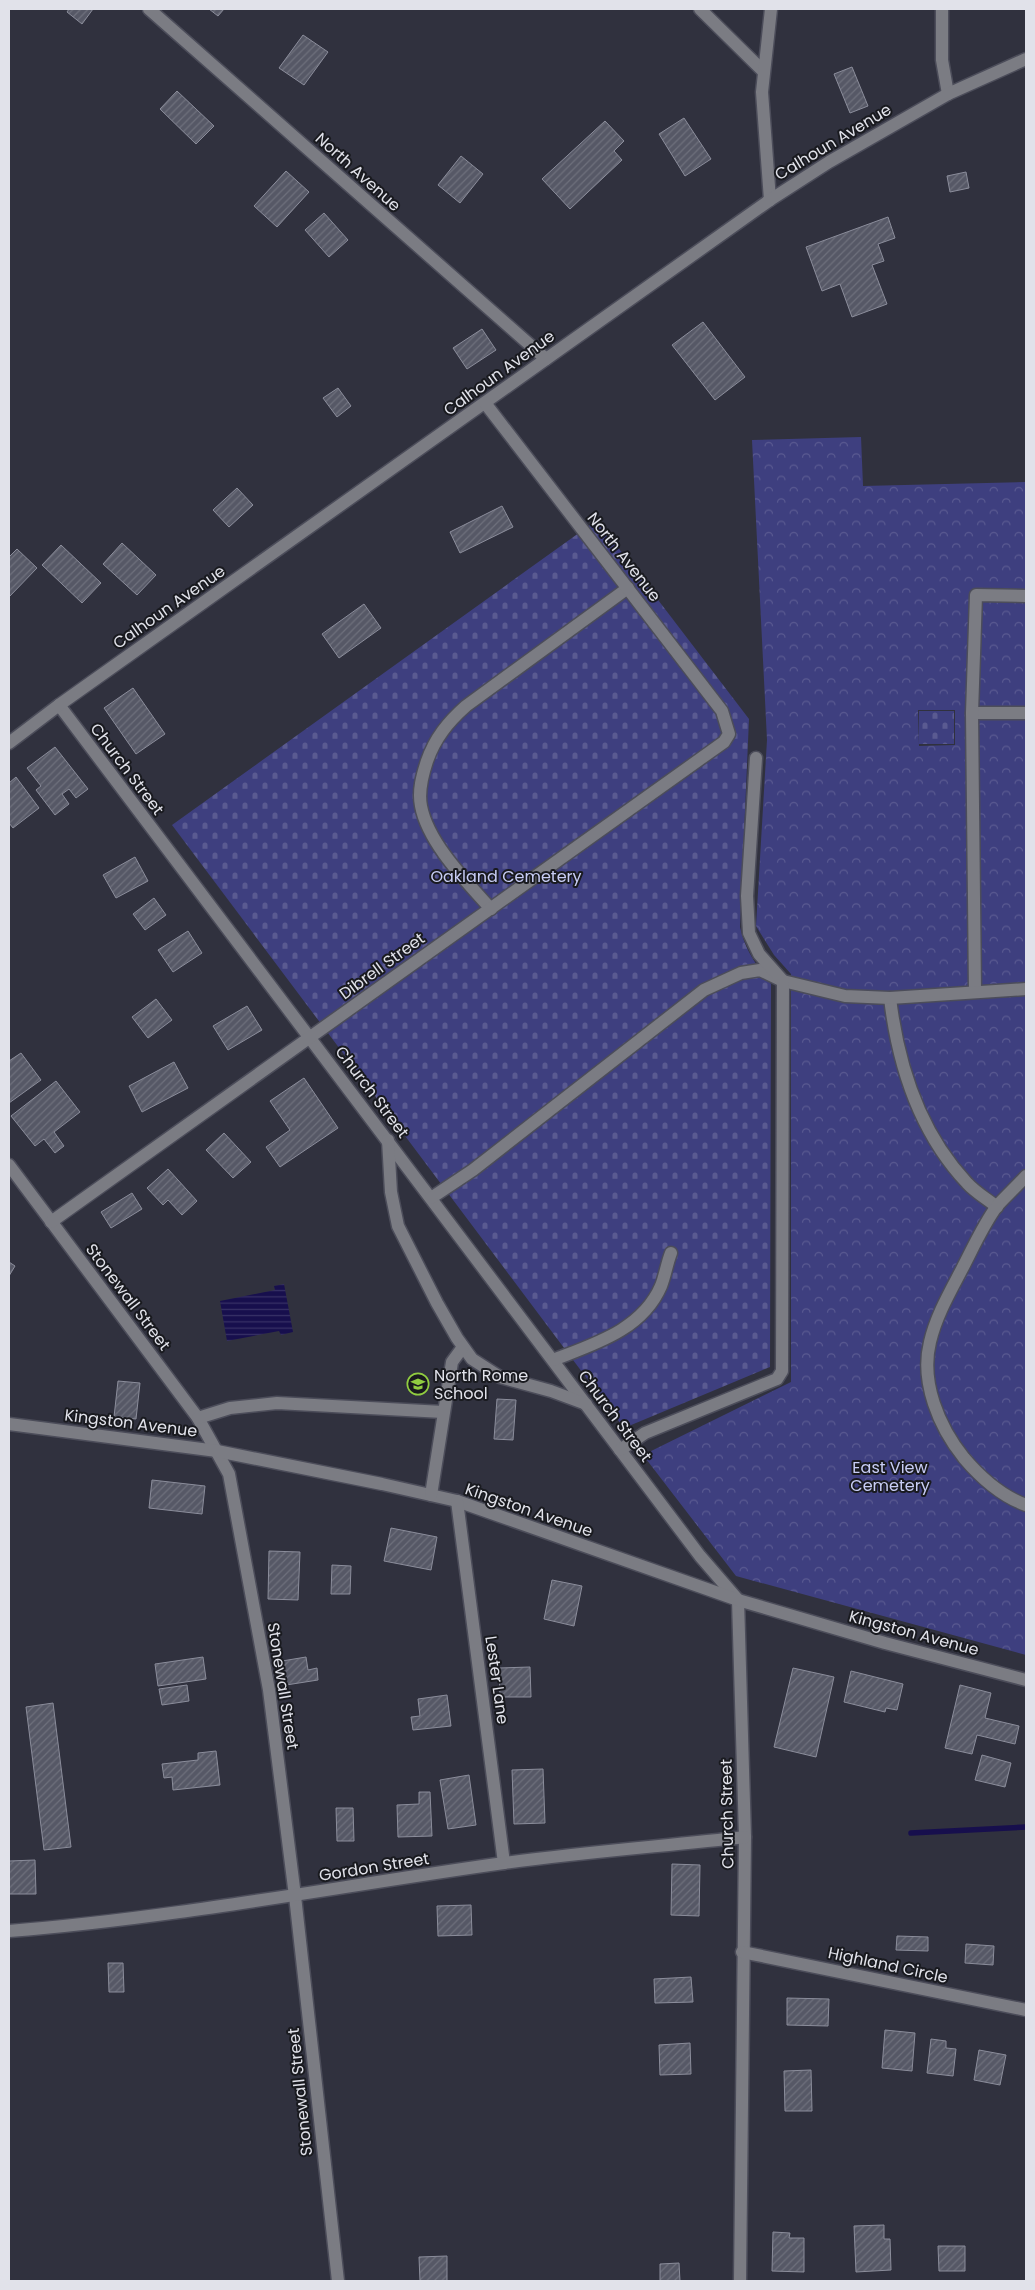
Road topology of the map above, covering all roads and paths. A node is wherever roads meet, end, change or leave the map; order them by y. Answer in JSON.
{"nodes":[{"id":1,"x":149,"y":9,"type":"edge"},
{"id":2,"x":700,"y":9,"type":"edge"},
{"id":3,"x":771,"y":9,"type":"edge"},
{"id":4,"x":942,"y":9,"type":"edge"},
{"id":5,"x":1026,"y":59,"type":"edge"},
{"id":6,"x":763,"y":71,"type":"junction"},
{"id":7,"x":948,"y":94,"type":"junction"},
{"id":8,"x":770,"y":200,"type":"junction"},
{"id":9,"x":546,"y":359,"type":"junction"},
{"id":10,"x":486,"y":403,"type":"junction"},
{"id":11,"x":628,"y":588,"type":"junction"},
{"id":12,"x":1026,"y":596,"type":"edge"},
{"id":13,"x":58,"y":705,"type":"junction"},
{"id":14,"x":972,"y":713,"type":"junction"},
{"id":15,"x":1026,"y":713,"type":"edge"},
{"id":16,"x":729,"y":734,"type":"joint"},
{"id":17,"x":9,"y":742,"type":"edge"},
{"id":18,"x":756,"y":758,"type":"dead end"},
{"id":19,"x":491,"y":909,"type":"junction"},
{"id":20,"x":783,"y":981,"type":"junction"},
{"id":21,"x":1026,"y":989,"type":"edge"},
{"id":22,"x":975,"y":991,"type":"junction"},
{"id":23,"x":890,"y":998,"type":"junction"},
{"id":24,"x":311,"y":1038,"type":"junction"},
{"id":25,"x":388,"y":1140,"type":"junction"},
{"id":26,"x":9,"y":1165,"type":"edge"},
{"id":27,"x":1026,"y":1176,"type":"edge"},
{"id":28,"x":431,"y":1198,"type":"junction"},
{"id":29,"x":997,"y":1207,"type":"junction"},
{"id":30,"x":51,"y":1222,"type":"junction"},
{"id":31,"x":671,"y":1252,"type":"dead end"},
{"id":32,"x":463,"y":1346,"type":"junction"},
{"id":33,"x":553,"y":1360,"type":"junction"},
{"id":34,"x":586,"y":1404,"type":"junction"},
{"id":35,"x":443,"y":1412,"type":"junction"},
{"id":36,"x":198,"y":1418,"type":"junction"},
{"id":37,"x":9,"y":1424,"type":"edge"},
{"id":38,"x":620,"y":1450,"type":"junction"},
{"id":39,"x":217,"y":1451,"type":"junction"},
{"id":40,"x":430,"y":1495,"type":"junction"},
{"id":41,"x":457,"y":1501,"type":"junction"},
{"id":42,"x":1026,"y":1505,"type":"edge"},
{"id":43,"x":738,"y":1600,"type":"junction"},
{"id":44,"x":1026,"y":1680,"type":"edge"},
{"id":45,"x":745,"y":1837,"type":"junction"},
{"id":46,"x":504,"y":1863,"type":"junction"},
{"id":47,"x":295,"y":1896,"type":"junction"},
{"id":48,"x":9,"y":1931,"type":"edge"},
{"id":49,"x":742,"y":1952,"type":"junction"},
{"id":50,"x":1026,"y":2010,"type":"edge"},
{"id":51,"x":338,"y":2281,"type":"edge"},
{"id":52,"x":740,"y":2281,"type":"edge"}],
"edges":[{"from":1,"to":9,"type":"street","name":"North Avenue"},
{"from":2,"to":6,"type":"street"},
{"from":3,"to":6,"type":"street"},
{"from":4,"to":7,"type":"street"},
{"from":5,"to":7,"type":"street","name":"Calhoun Avenue"},
{"from":6,"to":8,"type":"street"},
{"from":7,"to":8,"type":"street","name":"Calhoun Avenue"},
{"from":8,"to":9,"type":"street","name":"Calhoun Avenue"},
{"from":9,"to":10,"type":"street","name":"Calhoun Avenue"},
{"from":10,"to":11,"type":"street","name":"North Avenue"},
{"from":10,"to":13,"type":"street","name":"Calhoun Avenue"},
{"from":11,"to":16,"type":"street","name":"North Avenue"},
{"from":11,"to":19,"type":"street"},
{"from":12,"to":14,"type":"street"},
{"from":13,"to":17,"type":"street","name":"Calhoun Avenue"},
{"from":13,"to":24,"type":"street","name":"Church Street"},
{"from":14,"to":15,"type":"street"},
{"from":14,"to":22,"type":"street"},
{"from":16,"to":19,"type":"street","name":"Dibrell Street"},
{"from":18,"to":20,"type":"street"},
{"from":19,"to":24,"type":"street","name":"Dibrell Street"},
{"from":20,"to":23,"type":"street"},
{"from":20,"to":28,"type":"street"},
{"from":20,"to":38,"type":"street"},
{"from":21,"to":22,"type":"street"},
{"from":22,"to":23,"type":"street"},
{"from":23,"to":29,"type":"street"},
{"from":24,"to":25,"type":"street","name":"Church Street"},
{"from":24,"to":30,"type":"street","name":"Dibrell Street"},
{"from":25,"to":28,"type":"street","name":"Church Street"},
{"from":25,"to":32,"type":"street"},
{"from":26,"to":30,"type":"street","name":"Stonewall Street"},
{"from":27,"to":29,"type":"street"},
{"from":28,"to":33,"type":"street","name":"Church Street"},
{"from":29,"to":42,"type":"street"},
{"from":30,"to":36,"type":"street","name":"Stonewall Street"},
{"from":31,"to":33,"type":"street"},
{"from":32,"to":34,"type":"street"},
{"from":32,"to":35,"type":"street"},
{"from":33,"to":34,"type":"street","name":"Church Street"},
{"from":34,"to":38,"type":"street","name":"Church Street"},
{"from":35,"to":36,"type":"street"},
{"from":35,"to":40,"type":"street"},
{"from":36,"to":39,"type":"street","name":"Stonewall Street"},
{"from":37,"to":39,"type":"street","name":"Kingston Avenue"},
{"from":38,"to":43,"type":"street","name":"Church Street"},
{"from":39,"to":40,"type":"street","name":"Kingston Avenue"},
{"from":39,"to":47,"type":"street","name":"Stonewall Street"},
{"from":40,"to":41,"type":"street","name":"Kingston Avenue"},
{"from":41,"to":43,"type":"street","name":"Kingston Avenue"},
{"from":41,"to":46,"type":"street","name":"Lester Lane"},
{"from":43,"to":44,"type":"street","name":"Kingston Avenue"},
{"from":43,"to":45,"type":"street","name":"Church Street"},
{"from":45,"to":46,"type":"street","name":"Gordon Street"},
{"from":45,"to":49,"type":"street","name":"Church Street"},
{"from":46,"to":47,"type":"street","name":"Gordon Street"},
{"from":47,"to":48,"type":"street","name":"Gordon Street"},
{"from":47,"to":51,"type":"street","name":"Stonewall Street"},
{"from":49,"to":50,"type":"street","name":"Highland Circle"},
{"from":49,"to":52,"type":"street","name":"Church Street"}]}
